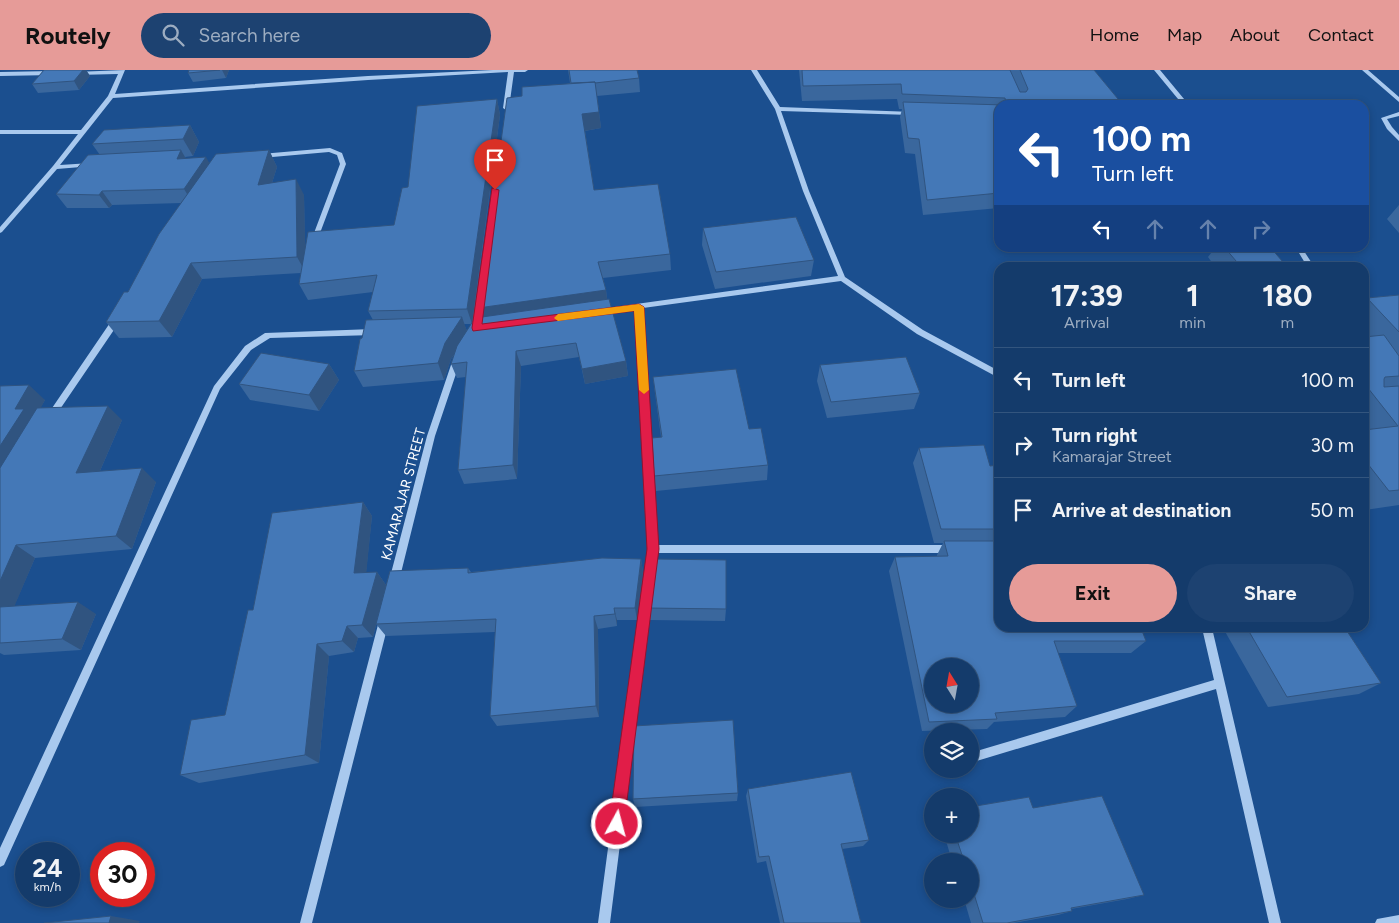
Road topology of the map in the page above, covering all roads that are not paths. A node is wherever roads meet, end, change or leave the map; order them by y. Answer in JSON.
{"nodes":[{"id":1,"x":369,"y":70,"type":"edge"},
{"id":2,"x":525,"y":70,"type":"edge"},
{"id":3,"x":754,"y":70,"type":"edge"},
{"id":4,"x":1157,"y":70,"type":"edge"},
{"id":5,"x":1365,"y":70,"type":"edge"},
{"id":6,"x":121,"y":71,"type":"edge"},
{"id":7,"x":473,"y":71,"type":"edge"},
{"id":8,"x":510,"y":71,"type":"edge"},
{"id":9,"x":56,"y":73,"type":"edge"},
{"id":10,"x":65,"y":73,"type":"edge"},
{"id":11,"x":0,"y":74,"type":"edge"},
{"id":12,"x":368,"y":78,"type":"junction"},
{"id":13,"x":111,"y":96,"type":"junction"},
{"id":14,"x":1182,"y":100,"type":"edge"},
{"id":15,"x":1399,"y":100,"type":"edge"},
{"id":16,"x":778,"y":109,"type":"junction"},
{"id":17,"x":922,"y":114,"type":"edge"},
{"id":18,"x":1399,"y":114,"type":"edge"},
{"id":19,"x":504,"y":121,"type":"edge"},
{"id":20,"x":0,"y":132,"type":"edge"},
{"id":21,"x":83,"y":132,"type":"junction"},
{"id":22,"x":1399,"y":139,"type":"edge"},
{"id":23,"x":251,"y":157,"type":"edge"},
{"id":24,"x":94,"y":165,"type":"edge"},
{"id":25,"x":55,"y":167,"type":"junction"},
{"id":26,"x":0,"y":231,"type":"edge"},
{"id":27,"x":312,"y":247,"type":"edge"},
{"id":28,"x":842,"y":278,"type":"junction"},
{"id":29,"x":482,"y":289,"type":"edge"},
{"id":30,"x":639,"y":307,"type":"junction"},
{"id":31,"x":123,"y":311,"type":"edge"},
{"id":32,"x":591,"y":313,"type":"edge"},
{"id":33,"x":475,"y":330,"type":"edge"},
{"id":34,"x":387,"y":331,"type":"edge"},
{"id":35,"x":462,"y":352,"type":"edge"},
{"id":36,"x":994,"y":372,"type":"edge"},
{"id":37,"x":46,"y":424,"type":"edge"},
{"id":38,"x":653,"y":549,"type":"junction"},
{"id":39,"x":959,"y":549,"type":"edge"},
{"id":40,"x":392,"y":589,"type":"edge"},
{"id":41,"x":387,"y":608,"type":"edge"},
{"id":42,"x":1207,"y":632,"type":"edge"},
{"id":43,"x":1219,"y":684,"type":"junction"},
{"id":44,"x":979,"y":755,"type":"edge"},
{"id":45,"x":0,"y":861,"type":"edge"},
{"id":46,"x":1399,"y":920,"type":"edge"},
{"id":47,"x":306,"y":923,"type":"edge"},
{"id":48,"x":604,"y":923,"type":"edge"},
{"id":49,"x":1275,"y":923,"type":"edge"},
{"id":50,"x":1381,"y":923,"type":"edge"}],
"edges":[{"from":1,"to":12,"type":"street"},
{"from":2,"to":8,"type":"street"},
{"from":3,"to":16,"type":"street"},
{"from":4,"to":14,"type":"street"},
{"from":5,"to":15,"type":"street"},
{"from":6,"to":10,"type":"street"},
{"from":6,"to":13,"type":"street"},
{"from":7,"to":8,"type":"street"},
{"from":7,"to":12,"type":"street"},
{"from":8,"to":19,"type":"street"},
{"from":9,"to":11,"type":"street"},
{"from":12,"to":13,"type":"street"},
{"from":13,"to":21,"type":"street"},
{"from":16,"to":17,"type":"street"},
{"from":16,"to":28,"type":"street"},
{"from":18,"to":22,"type":"street"},
{"from":20,"to":21,"type":"street"},
{"from":21,"to":25,"type":"street"},
{"from":23,"to":27,"type":"street"},
{"from":24,"to":25,"type":"street"},
{"from":25,"to":26,"type":"street"},
{"from":28,"to":30,"type":"street"},
{"from":28,"to":36,"type":"street"},
{"from":29,"to":33,"type":"street"},
{"from":30,"to":32,"type":"street"},
{"from":30,"to":38,"type":"street"},
{"from":31,"to":37,"type":"street"},
{"from":34,"to":45,"type":"street"},
{"from":35,"to":40,"type":"street","name":"KAMARAJAR STREET"},
{"from":38,"to":39,"type":"street"},
{"from":38,"to":48,"type":"street"},
{"from":41,"to":47,"type":"street"},
{"from":42,"to":43,"type":"street"},
{"from":43,"to":44,"type":"street"},
{"from":43,"to":49,"type":"street"},
{"from":46,"to":50,"type":"street"}]}
